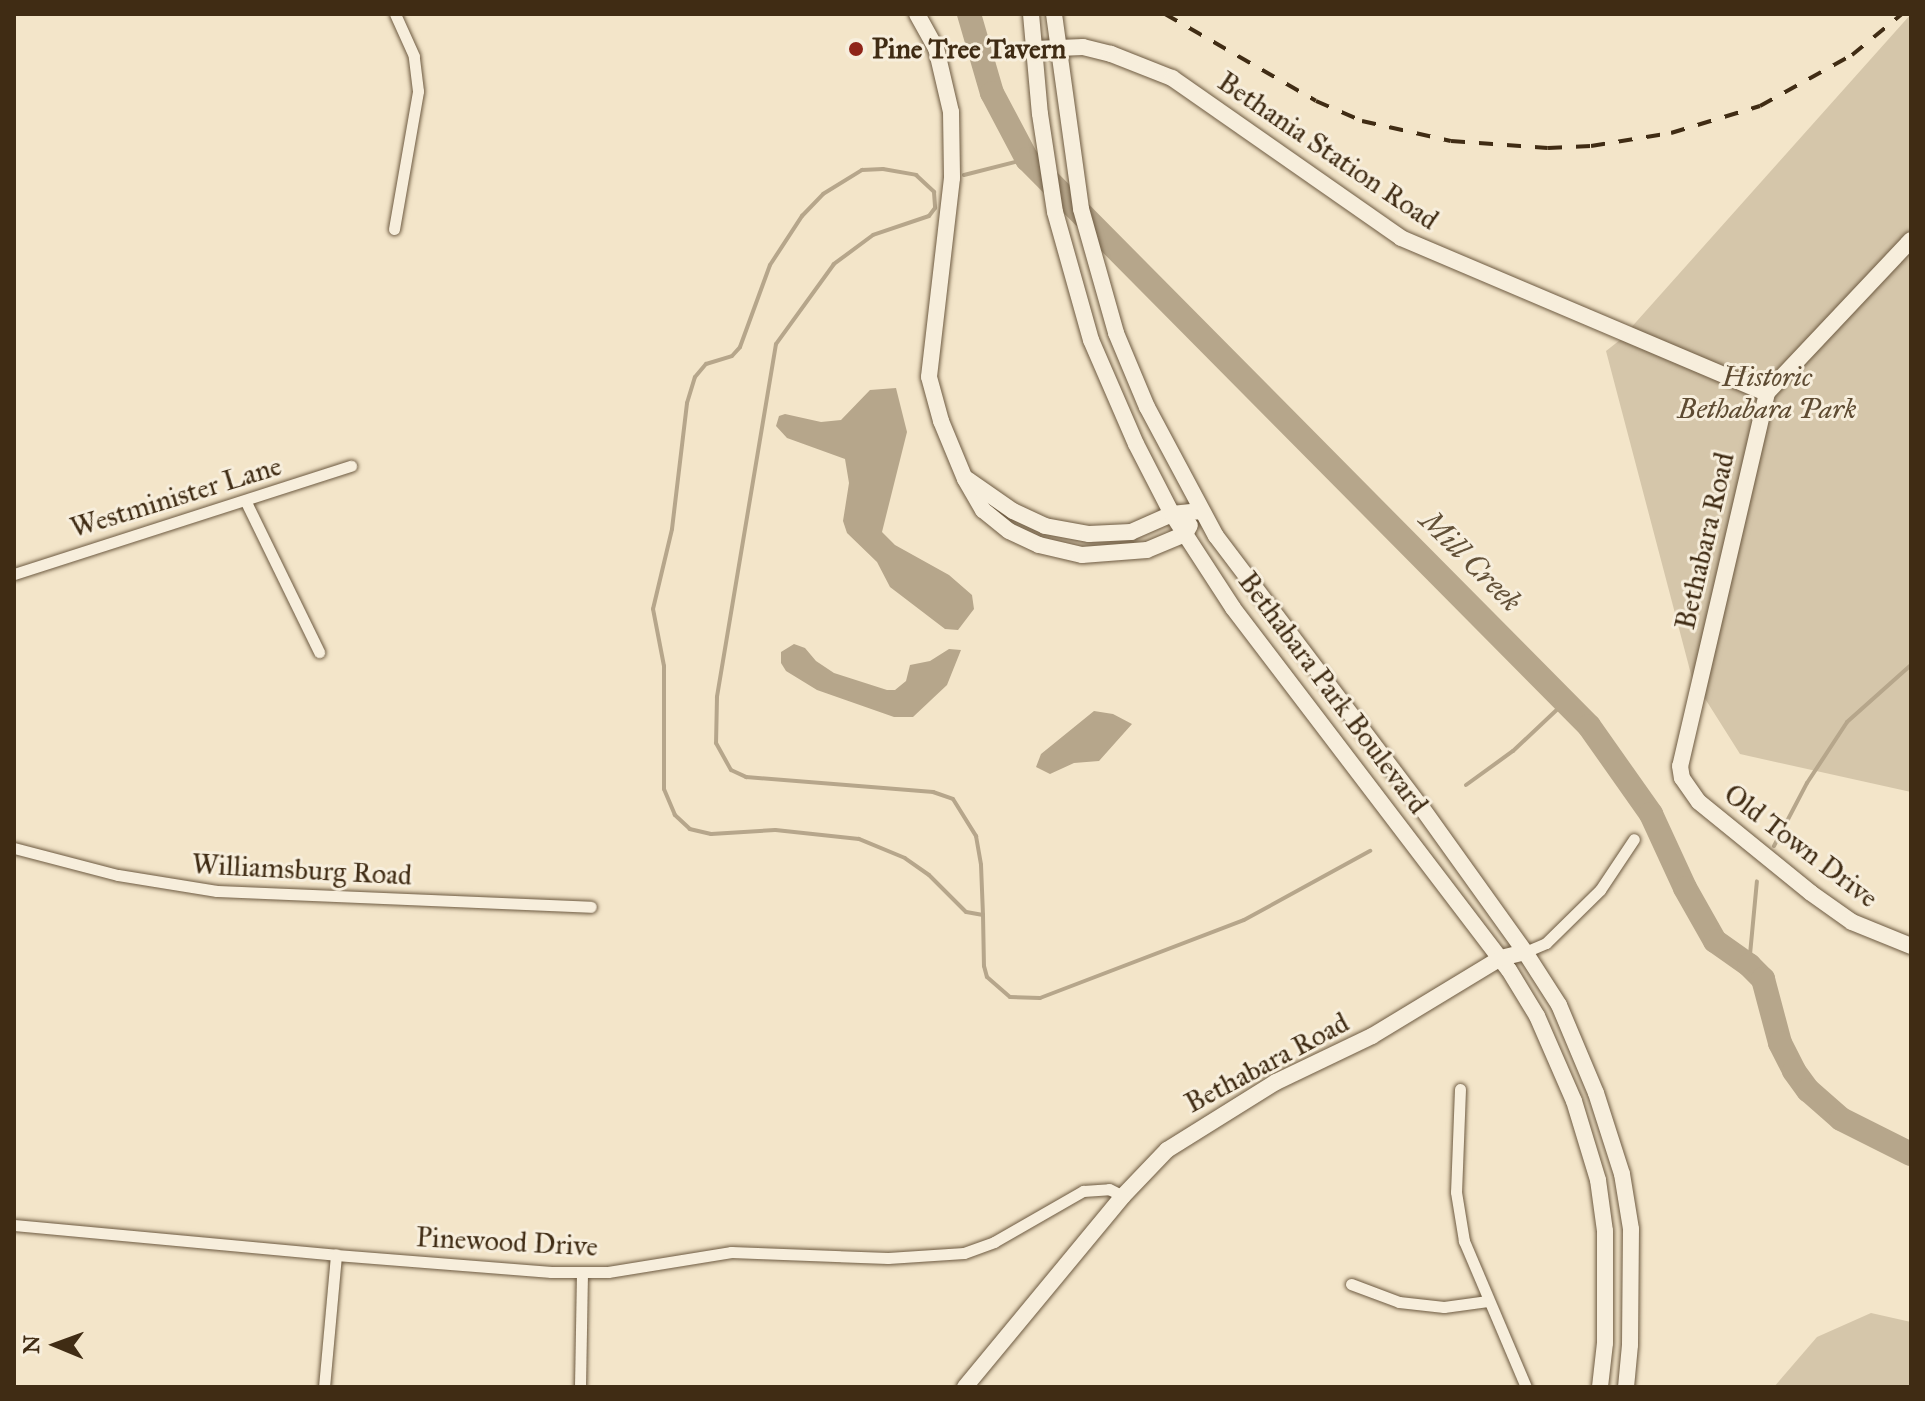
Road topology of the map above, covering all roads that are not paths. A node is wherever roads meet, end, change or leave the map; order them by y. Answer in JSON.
{"nodes":[{"id":1,"x":395,"y":14,"type":"edge"},
{"id":2,"x":917,"y":14,"type":"edge"},
{"id":3,"x":1031,"y":14,"type":"edge"},
{"id":4,"x":1054,"y":14,"type":"edge"},
{"id":5,"x":1057,"y":48,"type":"junction"},
{"id":6,"x":1034,"y":49,"type":"junction"},
{"id":7,"x":394,"y":229,"type":"dead end"},
{"id":8,"x":1911,"y":240,"type":"edge"},
{"id":9,"x":1767,"y":393,"type":"junction"},
{"id":10,"x":351,"y":466,"type":"dead end"},
{"id":11,"x":965,"y":479,"type":"junction"},
{"id":12,"x":246,"y":502,"type":"junction"},
{"id":13,"x":1201,"y":511,"type":"junction"},
{"id":14,"x":1172,"y":514,"type":"junction"},
{"id":15,"x":1185,"y":534,"type":"junction"},
{"id":16,"x":14,"y":574,"type":"edge"},
{"id":17,"x":319,"y":652,"type":"dead end"},
{"id":18,"x":1680,"y":766,"type":"joint"},
{"id":19,"x":1634,"y":839,"type":"dead end"},
{"id":20,"x":14,"y":848,"type":"edge"},
{"id":21,"x":591,"y":907,"type":"dead end"},
{"id":22,"x":1911,"y":946,"type":"edge"},
{"id":23,"x":1525,"y":952,"type":"junction"},
{"id":24,"x":1501,"y":958,"type":"junction"},
{"id":25,"x":1460,"y":1089,"type":"dead end"},
{"id":26,"x":1123,"y":1196,"type":"junction"},
{"id":27,"x":14,"y":1225,"type":"edge"},
{"id":28,"x":336,"y":1255,"type":"junction"},
{"id":29,"x":582,"y":1272,"type":"junction"},
{"id":30,"x":1351,"y":1284,"type":"dead end"},
{"id":31,"x":1488,"y":1301,"type":"junction"},
{"id":32,"x":324,"y":1387,"type":"edge"},
{"id":33,"x":580,"y":1387,"type":"edge"},
{"id":34,"x":965,"y":1387,"type":"edge"},
{"id":35,"x":1526,"y":1387,"type":"edge"},
{"id":36,"x":1600,"y":1387,"type":"edge"},
{"id":37,"x":1626,"y":1387,"type":"edge"}],
"edges":[{"from":1,"to":7,"type":"street"},
{"from":2,"to":11,"type":"street"},
{"from":3,"to":6,"type":"street","name":"Bethabara Park Boulevard"},
{"from":4,"to":5,"type":"street","name":"Bethabara Park Boulevard"},
{"from":5,"to":6,"type":"street","name":"Bethania Station Road"},
{"from":5,"to":9,"type":"street","name":"Bethania Station Road"},
{"from":5,"to":13,"type":"street","name":"Bethabara Park Boulevard"},
{"from":6,"to":14,"type":"street","name":"Bethabara Park Boulevard"},
{"from":8,"to":9,"type":"street"},
{"from":9,"to":18,"type":"street","name":"Bethabara Road"},
{"from":10,"to":12,"type":"street","name":"Westminister Lane"},
{"from":11,"to":14,"type":"street"},
{"from":11,"to":15,"type":"street"},
{"from":12,"to":16,"type":"street","name":"Westminister Lane"},
{"from":12,"to":17,"type":"street"},
{"from":13,"to":14,"type":"street"},
{"from":13,"to":15,"type":"street"},
{"from":13,"to":23,"type":"street","name":"Bethabara Park Boulevard"},
{"from":14,"to":15,"type":"street","name":"Bethabara Park Boulevard"},
{"from":15,"to":24,"type":"street","name":"Bethabara Park Boulevard"},
{"from":18,"to":22,"type":"street","name":"Old Town Drive"},
{"from":19,"to":23,"type":"street","name":"Bethabara Road"},
{"from":20,"to":21,"type":"street","name":"Williamsburg Road"},
{"from":23,"to":24,"type":"street","name":"Bethabara Road"},
{"from":23,"to":37,"type":"street","name":"Bethabara Park Boulevard"},
{"from":24,"to":26,"type":"street","name":"Bethabara Road"},
{"from":24,"to":36,"type":"street","name":"Bethabara Park Boulevard"},
{"from":25,"to":31,"type":"street"},
{"from":26,"to":29,"type":"street","name":"Pinewood Drive"},
{"from":26,"to":34,"type":"street","name":"Bethabara Road"},
{"from":27,"to":28,"type":"street","name":"Pinewood Drive"},
{"from":28,"to":29,"type":"street","name":"Pinewood Drive"},
{"from":28,"to":32,"type":"street"},
{"from":29,"to":33,"type":"street"},
{"from":30,"to":31,"type":"street"},
{"from":31,"to":35,"type":"street"}]}
